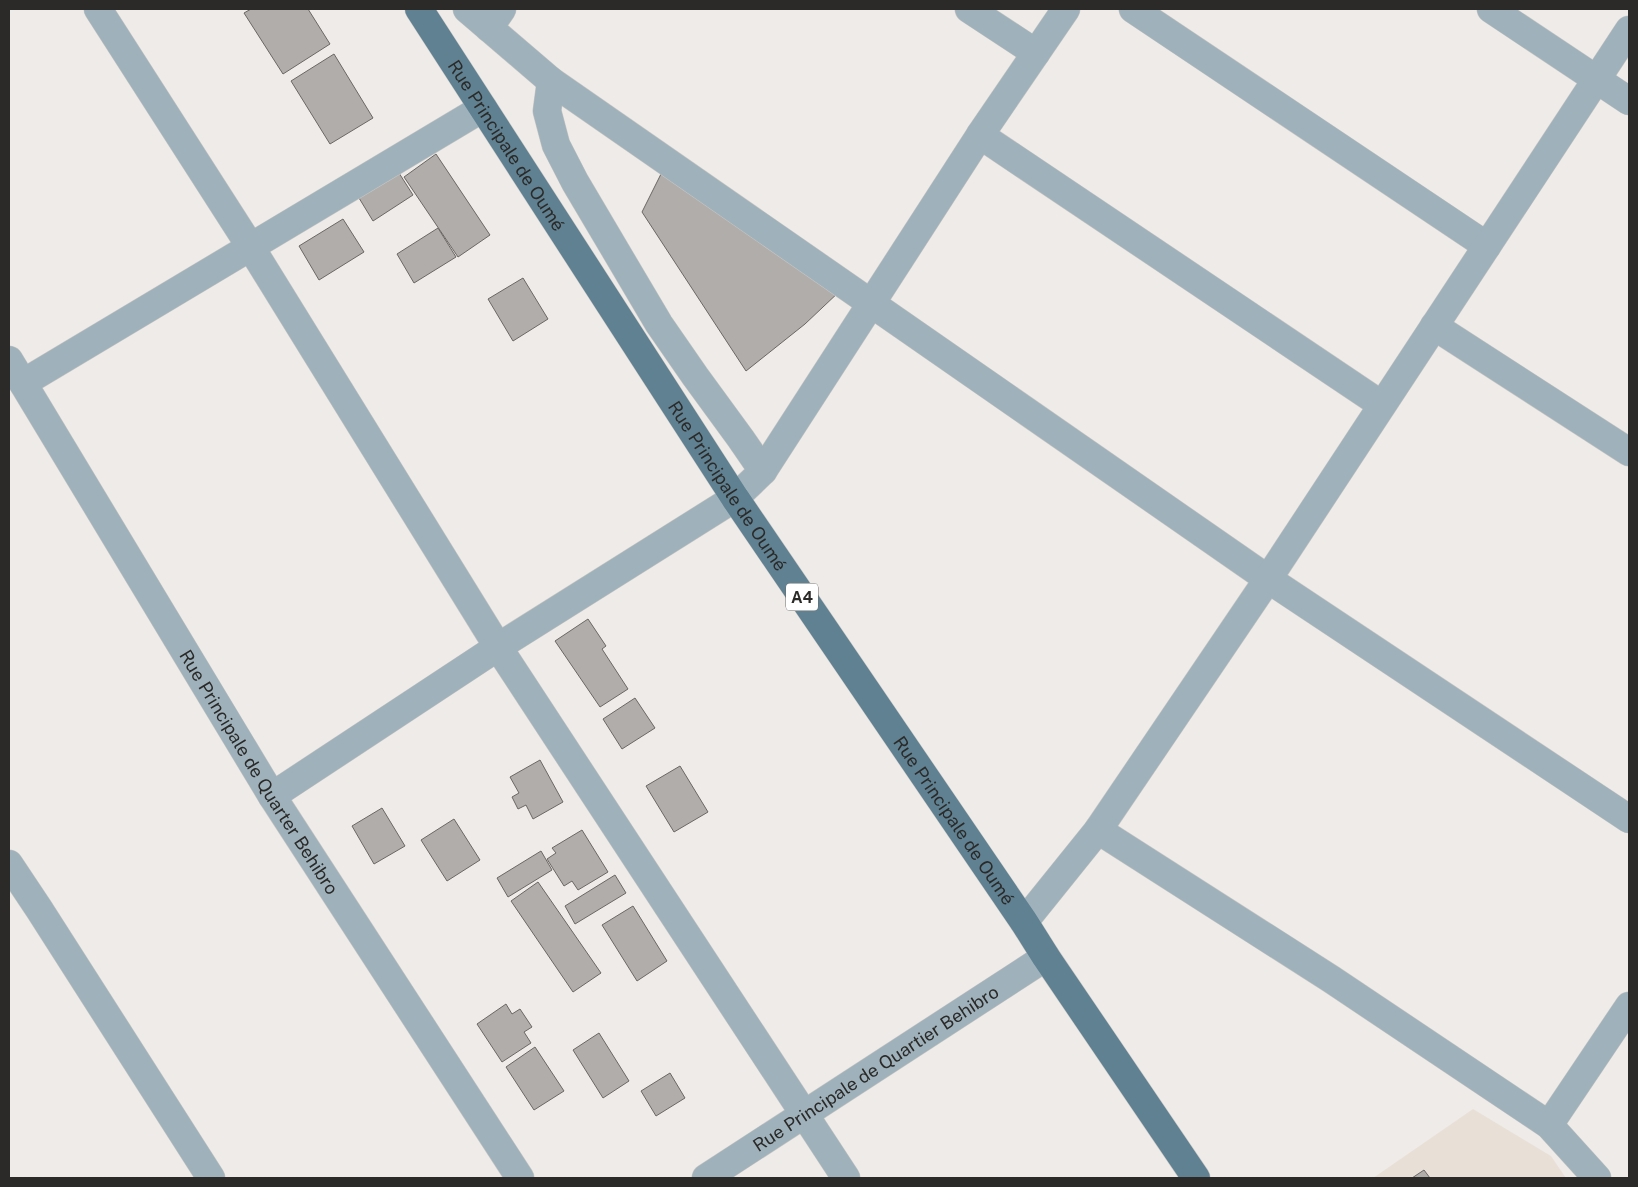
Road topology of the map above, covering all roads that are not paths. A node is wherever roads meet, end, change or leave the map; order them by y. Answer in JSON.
{"nodes":[{"id":1,"x":98,"y":9,"type":"edge"},
{"id":2,"x":419,"y":9,"type":"edge"},
{"id":3,"x":467,"y":9,"type":"edge"},
{"id":4,"x":970,"y":9,"type":"edge"},
{"id":5,"x":1066,"y":9,"type":"edge"},
{"id":6,"x":1133,"y":9,"type":"edge"},
{"id":7,"x":1492,"y":9,"type":"edge"},
{"id":8,"x":496,"y":18,"type":"edge"},
{"id":9,"x":1629,"y":30,"type":"edge"},
{"id":10,"x":1036,"y":53,"type":"junction"},
{"id":11,"x":1596,"y":79,"type":"junction"},
{"id":12,"x":551,"y":81,"type":"junction"},
{"id":13,"x":1629,"y":101,"type":"edge"},
{"id":14,"x":483,"y":108,"type":"junction"},
{"id":15,"x":980,"y":135,"type":"junction"},
{"id":16,"x":250,"y":246,"type":"junction"},
{"id":17,"x":1487,"y":246,"type":"junction"},
{"id":18,"x":872,"y":303,"type":"junction"},
{"id":19,"x":1434,"y":326,"type":"junction"},
{"id":20,"x":9,"y":360,"type":"edge"},
{"id":21,"x":23,"y":383,"type":"junction"},
{"id":22,"x":1382,"y":405,"type":"junction"},
{"id":23,"x":1629,"y":452,"type":"edge"},
{"id":24,"x":763,"y":471,"type":"junction"},
{"id":25,"x":734,"y":498,"type":"junction"},
{"id":26,"x":1268,"y":579,"type":"junction"},
{"id":27,"x":498,"y":647,"type":"junction"},
{"id":28,"x":272,"y":796,"type":"junction"},
{"id":29,"x":1629,"y":819,"type":"edge"},
{"id":30,"x":1098,"y":830,"type":"junction"},
{"id":31,"x":9,"y":864,"type":"edge"},
{"id":32,"x":1024,"y":922,"type":"junction"},
{"id":33,"x":1046,"y":957,"type":"junction"},
{"id":34,"x":1629,"y":1006,"type":"edge"},
{"id":35,"x":805,"y":1115,"type":"junction"},
{"id":36,"x":1549,"y":1125,"type":"junction"},
{"id":37,"x":211,"y":1178,"type":"edge"},
{"id":38,"x":520,"y":1178,"type":"edge"},
{"id":39,"x":706,"y":1178,"type":"edge"},
{"id":40,"x":846,"y":1178,"type":"edge"},
{"id":41,"x":1196,"y":1178,"type":"edge"},
{"id":42,"x":1597,"y":1178,"type":"edge"}],
"edges":[{"from":1,"to":16,"type":"street"},
{"from":2,"to":14,"type":"main road","name":"Rue Principale de Oumé","number":"A4"},
{"from":3,"to":8,"type":"street"},
{"from":4,"to":10,"type":"street"},
{"from":5,"to":10,"type":"street"},
{"from":6,"to":17,"type":"street"},
{"from":7,"to":11,"type":"street"},
{"from":8,"to":12,"type":"street"},
{"from":9,"to":11,"type":"street"},
{"from":10,"to":15,"type":"street"},
{"from":11,"to":13,"type":"street"},
{"from":11,"to":17,"type":"street"},
{"from":12,"to":18,"type":"street"},
{"from":12,"to":24,"type":"street"},
{"from":14,"to":16,"type":"street"},
{"from":14,"to":25,"type":"main road","name":"Rue Principale de Oumé","number":"A4"},
{"from":15,"to":18,"type":"street"},
{"from":15,"to":22,"type":"street"},
{"from":16,"to":21,"type":"street"},
{"from":16,"to":27,"type":"street"},
{"from":17,"to":19,"type":"street"},
{"from":18,"to":24,"type":"street"},
{"from":18,"to":26,"type":"street"},
{"from":19,"to":22,"type":"street"},
{"from":19,"to":23,"type":"street"},
{"from":20,"to":21,"type":"street","name":"Rue Principale de Quarter Behibro"},
{"from":21,"to":28,"type":"street","name":"Rue Principale de Quarter Behibro"},
{"from":22,"to":26,"type":"street"},
{"from":24,"to":25,"type":"street"},
{"from":25,"to":27,"type":"street"},
{"from":25,"to":32,"type":"main road","name":"Rue Principale de Oumé","number":"A4"},
{"from":26,"to":29,"type":"street"},
{"from":26,"to":30,"type":"street"},
{"from":27,"to":28,"type":"street"},
{"from":27,"to":35,"type":"street"},
{"from":28,"to":38,"type":"street","name":"Rue Principale de Quarter Behibro"},
{"from":30,"to":32,"type":"street"},
{"from":30,"to":36,"type":"street"},
{"from":31,"to":37,"type":"street"},
{"from":32,"to":33,"type":"main road","name":"Rue Principale de Oumé","number":"A4"},
{"from":33,"to":35,"type":"street","name":"Rue Principale de Quartier Behibro"},
{"from":33,"to":41,"type":"main road","name":"Rue Principale de Oumé","number":"A4"},
{"from":34,"to":36,"type":"street"},
{"from":35,"to":39,"type":"street","name":"Rue Principale de Quartier Behibro"},
{"from":35,"to":40,"type":"street"},
{"from":36,"to":42,"type":"street"}]}
